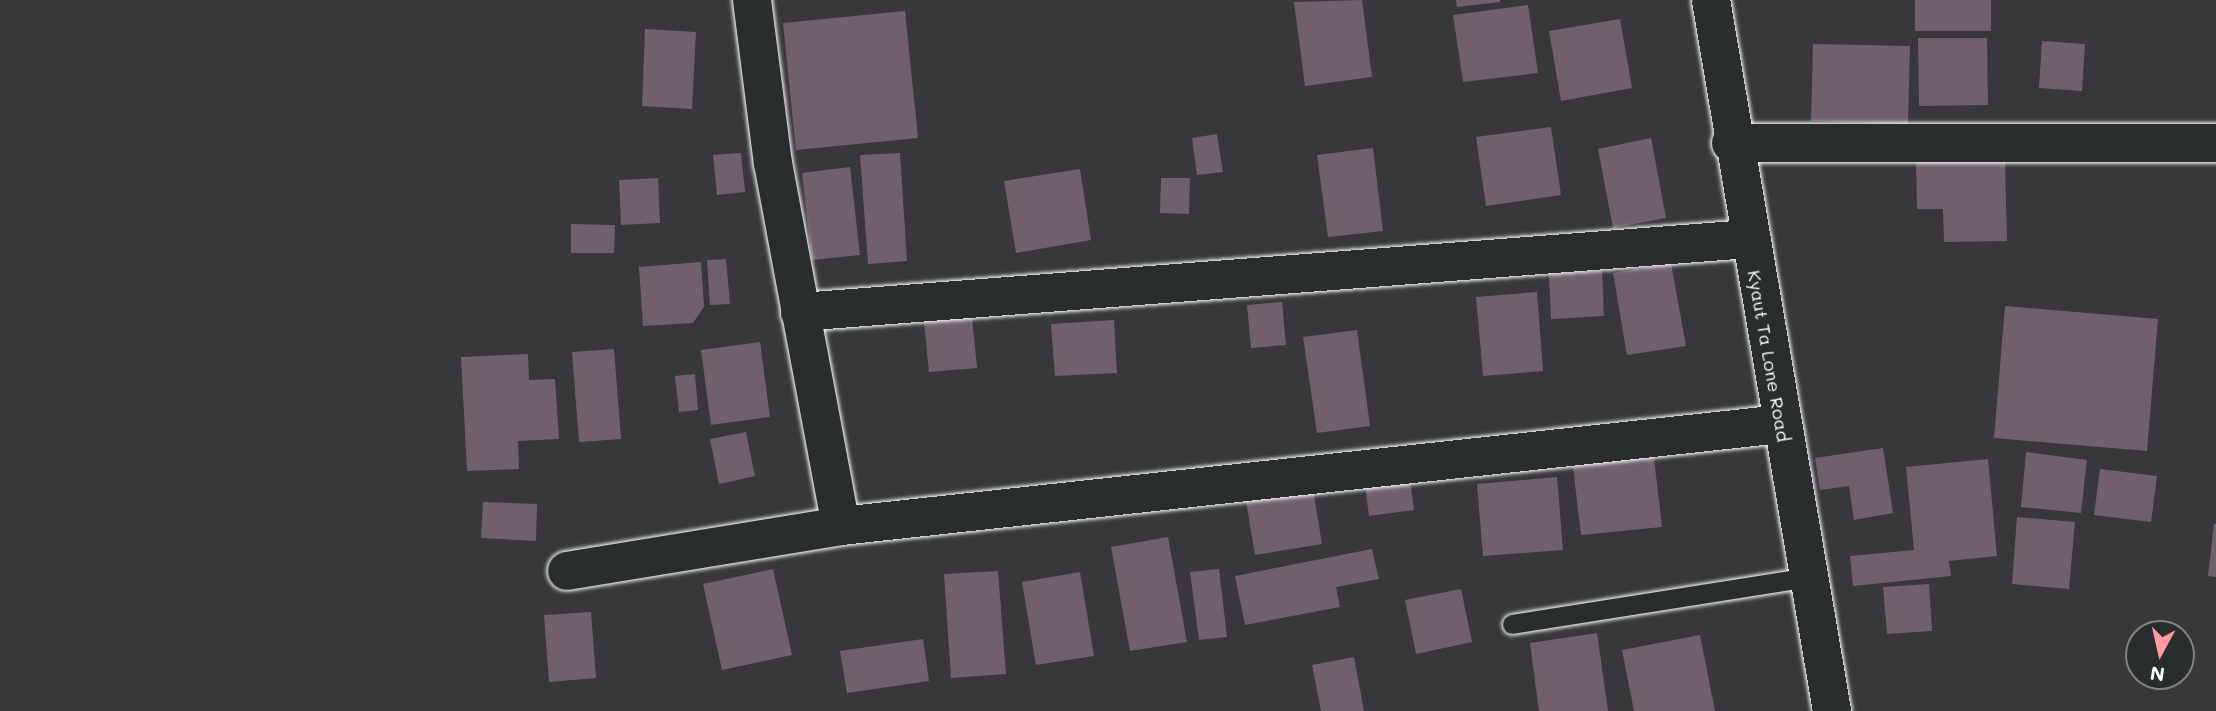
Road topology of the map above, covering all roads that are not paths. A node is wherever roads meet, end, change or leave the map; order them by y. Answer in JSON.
{"nodes":[{"id":1,"x":752,"y":0,"type":"edge"},
{"id":2,"x":1711,"y":0,"type":"edge"},
{"id":3,"x":1731,"y":143,"type":"junction"},
{"id":4,"x":2216,"y":143,"type":"edge"},
{"id":5,"x":1748,"y":239,"type":"junction"},
{"id":6,"x":800,"y":312,"type":"junction"},
{"id":7,"x":1781,"y":424,"type":"junction"},
{"id":8,"x":841,"y":526,"type":"junction"},
{"id":9,"x":567,"y":571,"type":"dead end"},
{"id":10,"x":1808,"y":576,"type":"junction"},
{"id":11,"x":1512,"y":624,"type":"dead end"},
{"id":12,"x":1832,"y":711,"type":"edge"}],
"edges":[{"from":1,"to":6,"type":"street"},
{"from":2,"to":3,"type":"street","name":"Kyaut Ta Lone Road"},
{"from":3,"to":4,"type":"street"},
{"from":3,"to":5,"type":"street","name":"Kyaut Ta Lone Road"},
{"from":5,"to":6,"type":"street"},
{"from":5,"to":7,"type":"street","name":"Kyaut Ta Lone Road"},
{"from":6,"to":8,"type":"street"},
{"from":7,"to":8,"type":"street"},
{"from":7,"to":10,"type":"street","name":"Kyaut Ta Lone Road"},
{"from":8,"to":9,"type":"street"},
{"from":10,"to":11,"type":"lane"},
{"from":10,"to":12,"type":"street","name":"Kyaut Ta Lone Road"}]}
